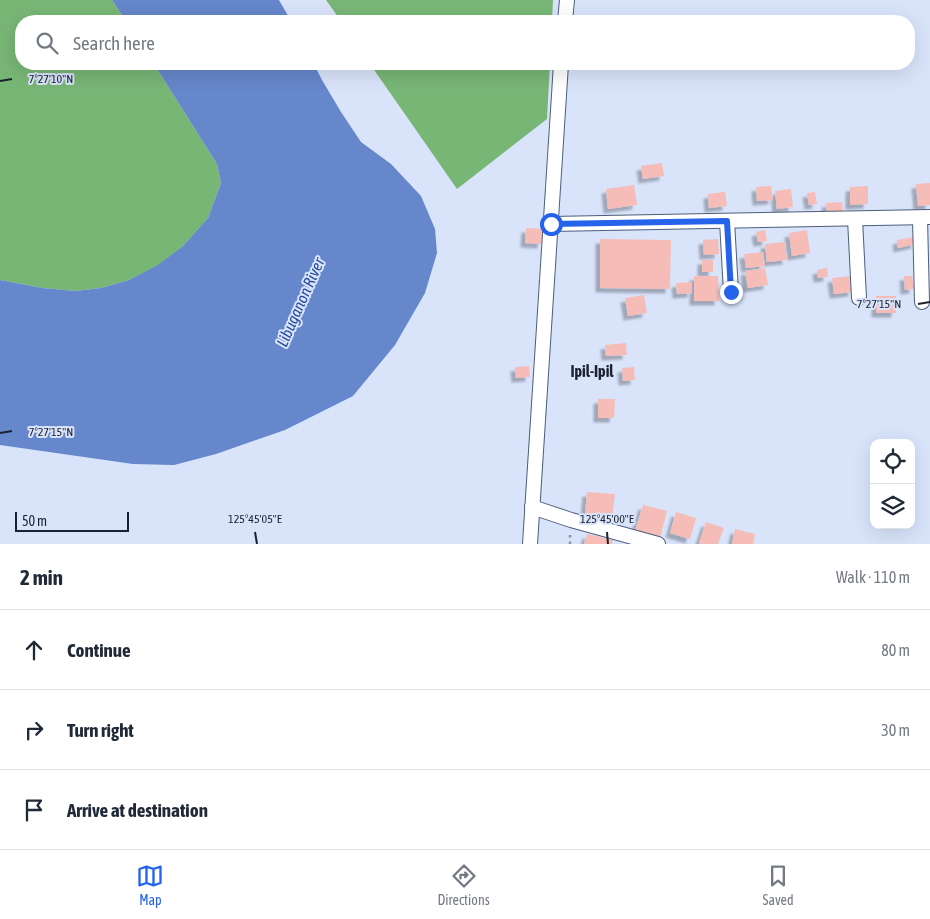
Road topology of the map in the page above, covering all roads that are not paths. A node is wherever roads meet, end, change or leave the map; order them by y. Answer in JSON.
{"nodes":[{"id":1,"x":567,"y":0,"type":"edge"},
{"id":2,"x":566,"y":15,"type":"edge"},
{"id":3,"x":562,"y":70,"type":"edge"},
{"id":4,"x":925,"y":218,"type":"edge"},
{"id":5,"x":855,"y":219,"type":"junction"},
{"id":6,"x":727,"y":221,"type":"junction"},
{"id":7,"x":551,"y":224,"type":"junction"},
{"id":8,"x":731,"y":292,"type":"dead end"},
{"id":9,"x":859,"y":298,"type":"dead end"},
{"id":10,"x":922,"y":302,"type":"dead end"},
{"id":11,"x":532,"y":507,"type":"junction"},
{"id":12,"x":530,"y":544,"type":"edge"},
{"id":13,"x":658,"y":544,"type":"edge"}],
"edges":[{"from":1,"to":2,"type":"street"},
{"from":3,"to":7,"type":"street"},
{"from":4,"to":5,"type":"street"},
{"from":4,"to":10,"type":"street"},
{"from":5,"to":6,"type":"street"},
{"from":5,"to":9,"type":"street"},
{"from":6,"to":7,"type":"street"},
{"from":6,"to":8,"type":"street"},
{"from":7,"to":11,"type":"street"},
{"from":11,"to":12,"type":"street"},
{"from":11,"to":13,"type":"street"}]}
